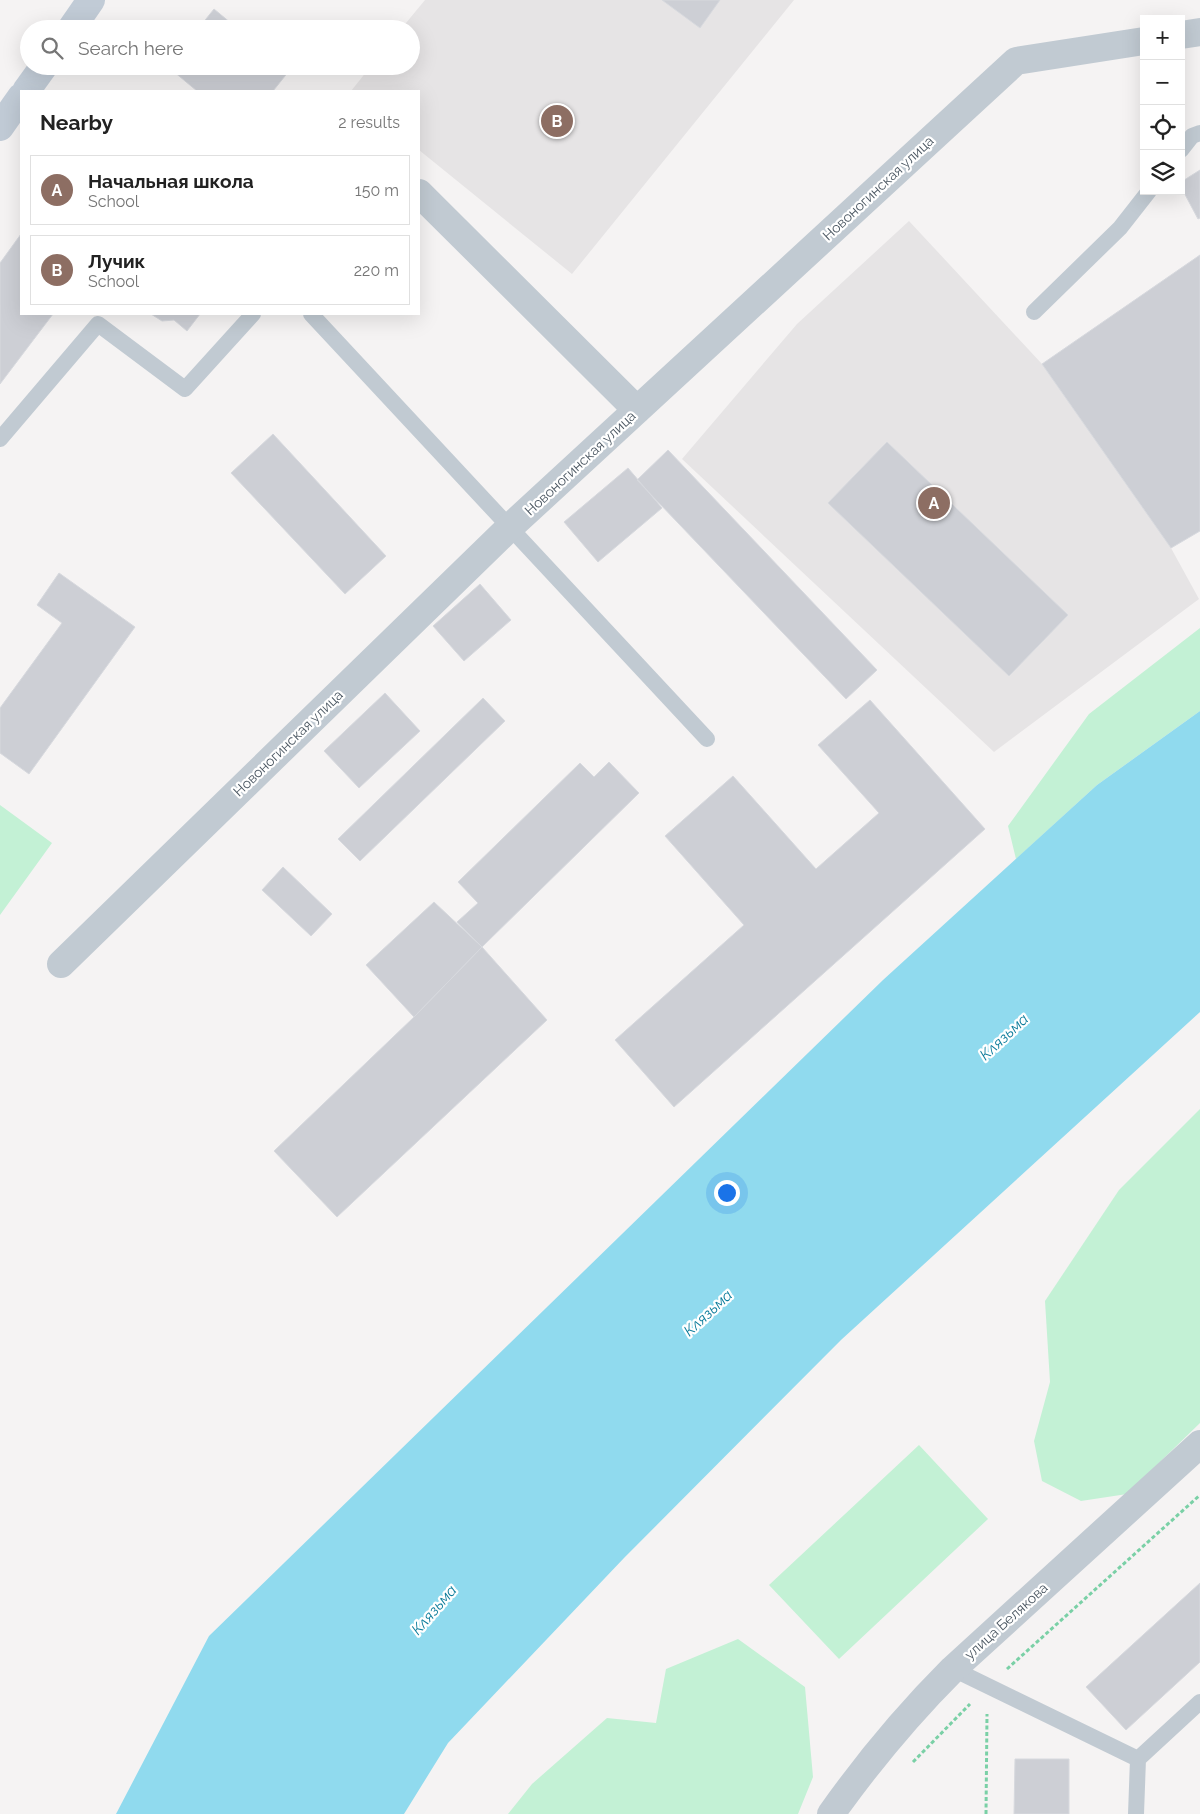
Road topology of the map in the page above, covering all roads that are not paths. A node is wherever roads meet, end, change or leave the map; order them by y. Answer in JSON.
{"nodes":[{"id":1,"x":91,"y":0,"type":"edge"},
{"id":2,"x":77,"y":20,"type":"edge"},
{"id":3,"x":1200,"y":32,"type":"edge"},
{"id":4,"x":1185,"y":34,"type":"edge"},
{"id":5,"x":1140,"y":42,"type":"edge"},
{"id":6,"x":20,"y":102,"type":"edge"},
{"id":7,"x":0,"y":127,"type":"edge"},
{"id":8,"x":1200,"y":133,"type":"edge"},
{"id":9,"x":1185,"y":145,"type":"edge"},
{"id":10,"x":420,"y":194,"type":"edge"},
{"id":11,"x":1146,"y":195,"type":"edge"},
{"id":12,"x":1034,"y":312,"type":"dead end"},
{"id":13,"x":252,"y":315,"type":"edge"},
{"id":14,"x":312,"y":315,"type":"edge"},
{"id":15,"x":637,"y":410,"type":"junction"},
{"id":16,"x":0,"y":439,"type":"edge"},
{"id":17,"x":510,"y":528,"type":"junction"},
{"id":18,"x":708,"y":739,"type":"dead end"},
{"id":19,"x":60,"y":964,"type":"dead end"},
{"id":20,"x":1200,"y":1444,"type":"edge"},
{"id":21,"x":953,"y":1669,"type":"junction"},
{"id":22,"x":1200,"y":1702,"type":"edge"},
{"id":23,"x":1138,"y":1759,"type":"junction"},
{"id":24,"x":831,"y":1814,"type":"edge"},
{"id":25,"x":1136,"y":1814,"type":"edge"}],
"edges":[{"from":1,"to":2,"type":"main road"},
{"from":3,"to":4,"type":"street"},
{"from":5,"to":15,"type":"street","name":"Новоногинская улица"},
{"from":6,"to":7,"type":"main road"},
{"from":8,"to":9,"type":"lane"},
{"from":10,"to":15,"type":"street"},
{"from":11,"to":12,"type":"lane"},
{"from":13,"to":16,"type":"lane"},
{"from":14,"to":17,"type":"lane"},
{"from":15,"to":17,"type":"street","name":"Новоногинская улица"},
{"from":17,"to":18,"type":"lane"},
{"from":17,"to":19,"type":"street","name":"Новоногинская улица"},
{"from":20,"to":21,"type":"street","name":"улица Белякова"},
{"from":21,"to":23,"type":"lane"},
{"from":21,"to":24,"type":"street","name":"улица Белякова"},
{"from":22,"to":23,"type":"lane"},
{"from":23,"to":25,"type":"lane"}]}
